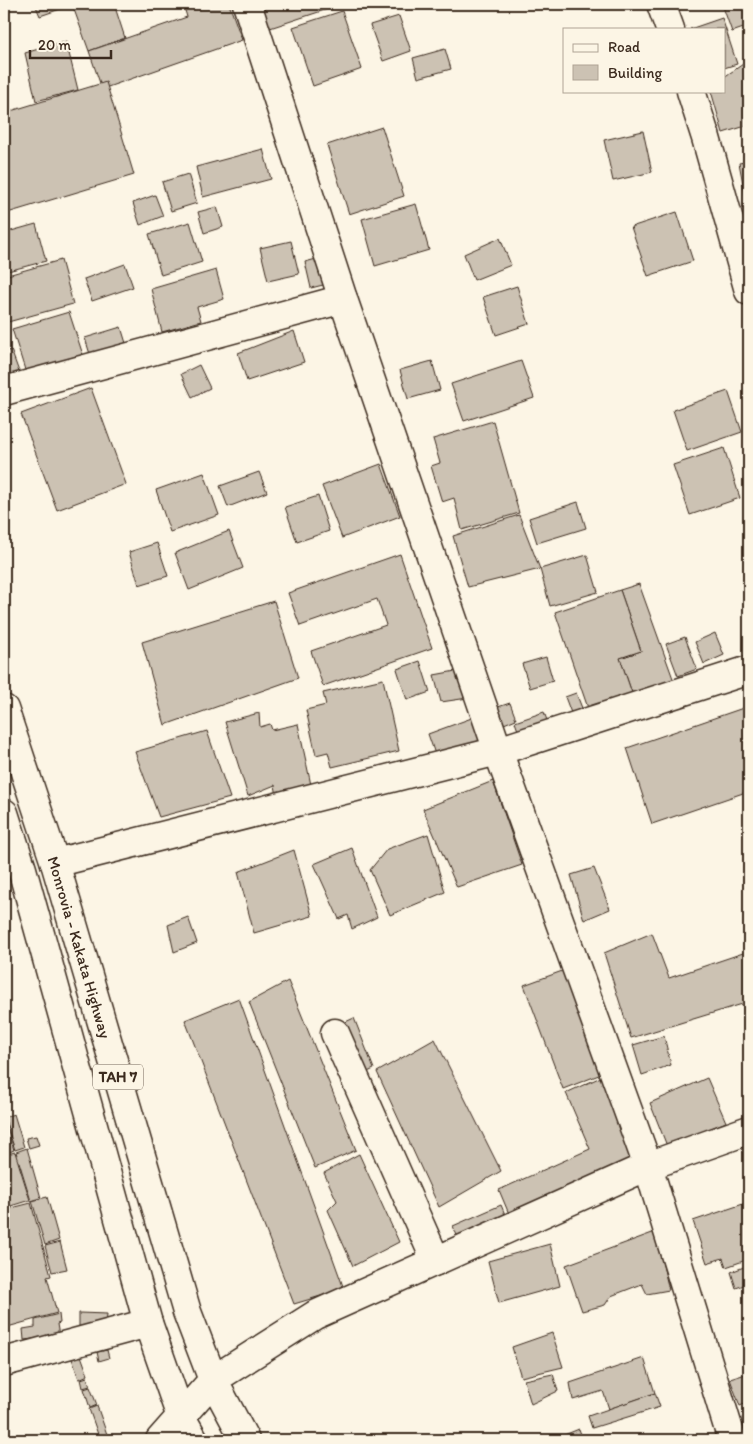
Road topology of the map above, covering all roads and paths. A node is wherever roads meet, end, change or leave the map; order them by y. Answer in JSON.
{"nodes":[{"id":1,"x":247,"y":4,"type":"edge"},
{"id":2,"x":661,"y":4,"type":"edge"},
{"id":3,"x":670,"y":28,"type":"edge"},
{"id":4,"x":691,"y":92,"type":"edge"},
{"id":5,"x":749,"y":292,"type":"edge"},
{"id":6,"x":343,"y":299,"type":"junction"},
{"id":7,"x":4,"y":391,"type":"edge"},
{"id":8,"x":749,"y":670,"type":"edge"},
{"id":9,"x":4,"y":708,"type":"edge"},
{"id":10,"x":498,"y":750,"type":"junction"},
{"id":11,"x":4,"y":813,"type":"edge"},
{"id":12,"x":55,"y":863,"type":"junction"},
{"id":13,"x":335,"y":1033,"type":"dead end"},
{"id":14,"x":749,"y":1130,"type":"edge"},
{"id":15,"x":648,"y":1166,"type":"junction"},
{"id":16,"x":436,"y":1261,"type":"junction"},
{"id":17,"x":148,"y":1323,"type":"junction"},
{"id":18,"x":4,"y":1362,"type":"edge"},
{"id":19,"x":213,"y":1380,"type":"junction"},
{"id":20,"x":180,"y":1417,"type":"junction"},
{"id":21,"x":160,"y":1440,"type":"edge"},
{"id":22,"x":194,"y":1440,"type":"edge"},
{"id":23,"x":245,"y":1440,"type":"edge"},
{"id":24,"x":732,"y":1440,"type":"edge"}],
"edges":[{"from":1,"to":6,"type":"main road"},
{"from":2,"to":3,"type":"main road"},
{"from":4,"to":5,"type":"main road"},
{"from":6,"to":7,"type":"main road"},
{"from":6,"to":10,"type":"main road"},
{"from":8,"to":10,"type":"main road"},
{"from":9,"to":12,"type":"main road","name":"Monrovia - Kakata Highway","number":"TAH 7"},
{"from":10,"to":12,"type":"main road"},
{"from":10,"to":15,"type":"main road"},
{"from":11,"to":17,"type":"main road","name":"Monrovia - Kakata Highway","number":"TAH 7"},
{"from":12,"to":19,"type":"main road","name":"Monrovia - Kakata Highway","number":"TAH 7"},
{"from":13,"to":16,"type":"main road"},
{"from":14,"to":15,"type":"main road"},
{"from":15,"to":16,"type":"main road"},
{"from":15,"to":24,"type":"main road"},
{"from":16,"to":19,"type":"main road"},
{"from":17,"to":18,"type":"main road"},
{"from":17,"to":20,"type":"main road","name":"Monrovia - Kakata Highway","number":"TAH 7"},
{"from":19,"to":20,"type":"main road"},
{"from":19,"to":23,"type":"main road","name":"Monrovia - Kakata Highway","number":"TAH 7"},
{"from":20,"to":21,"type":"main road"},
{"from":20,"to":22,"type":"main road","name":"Monrovia - Kakata Highway","number":"TAH 7"}]}
